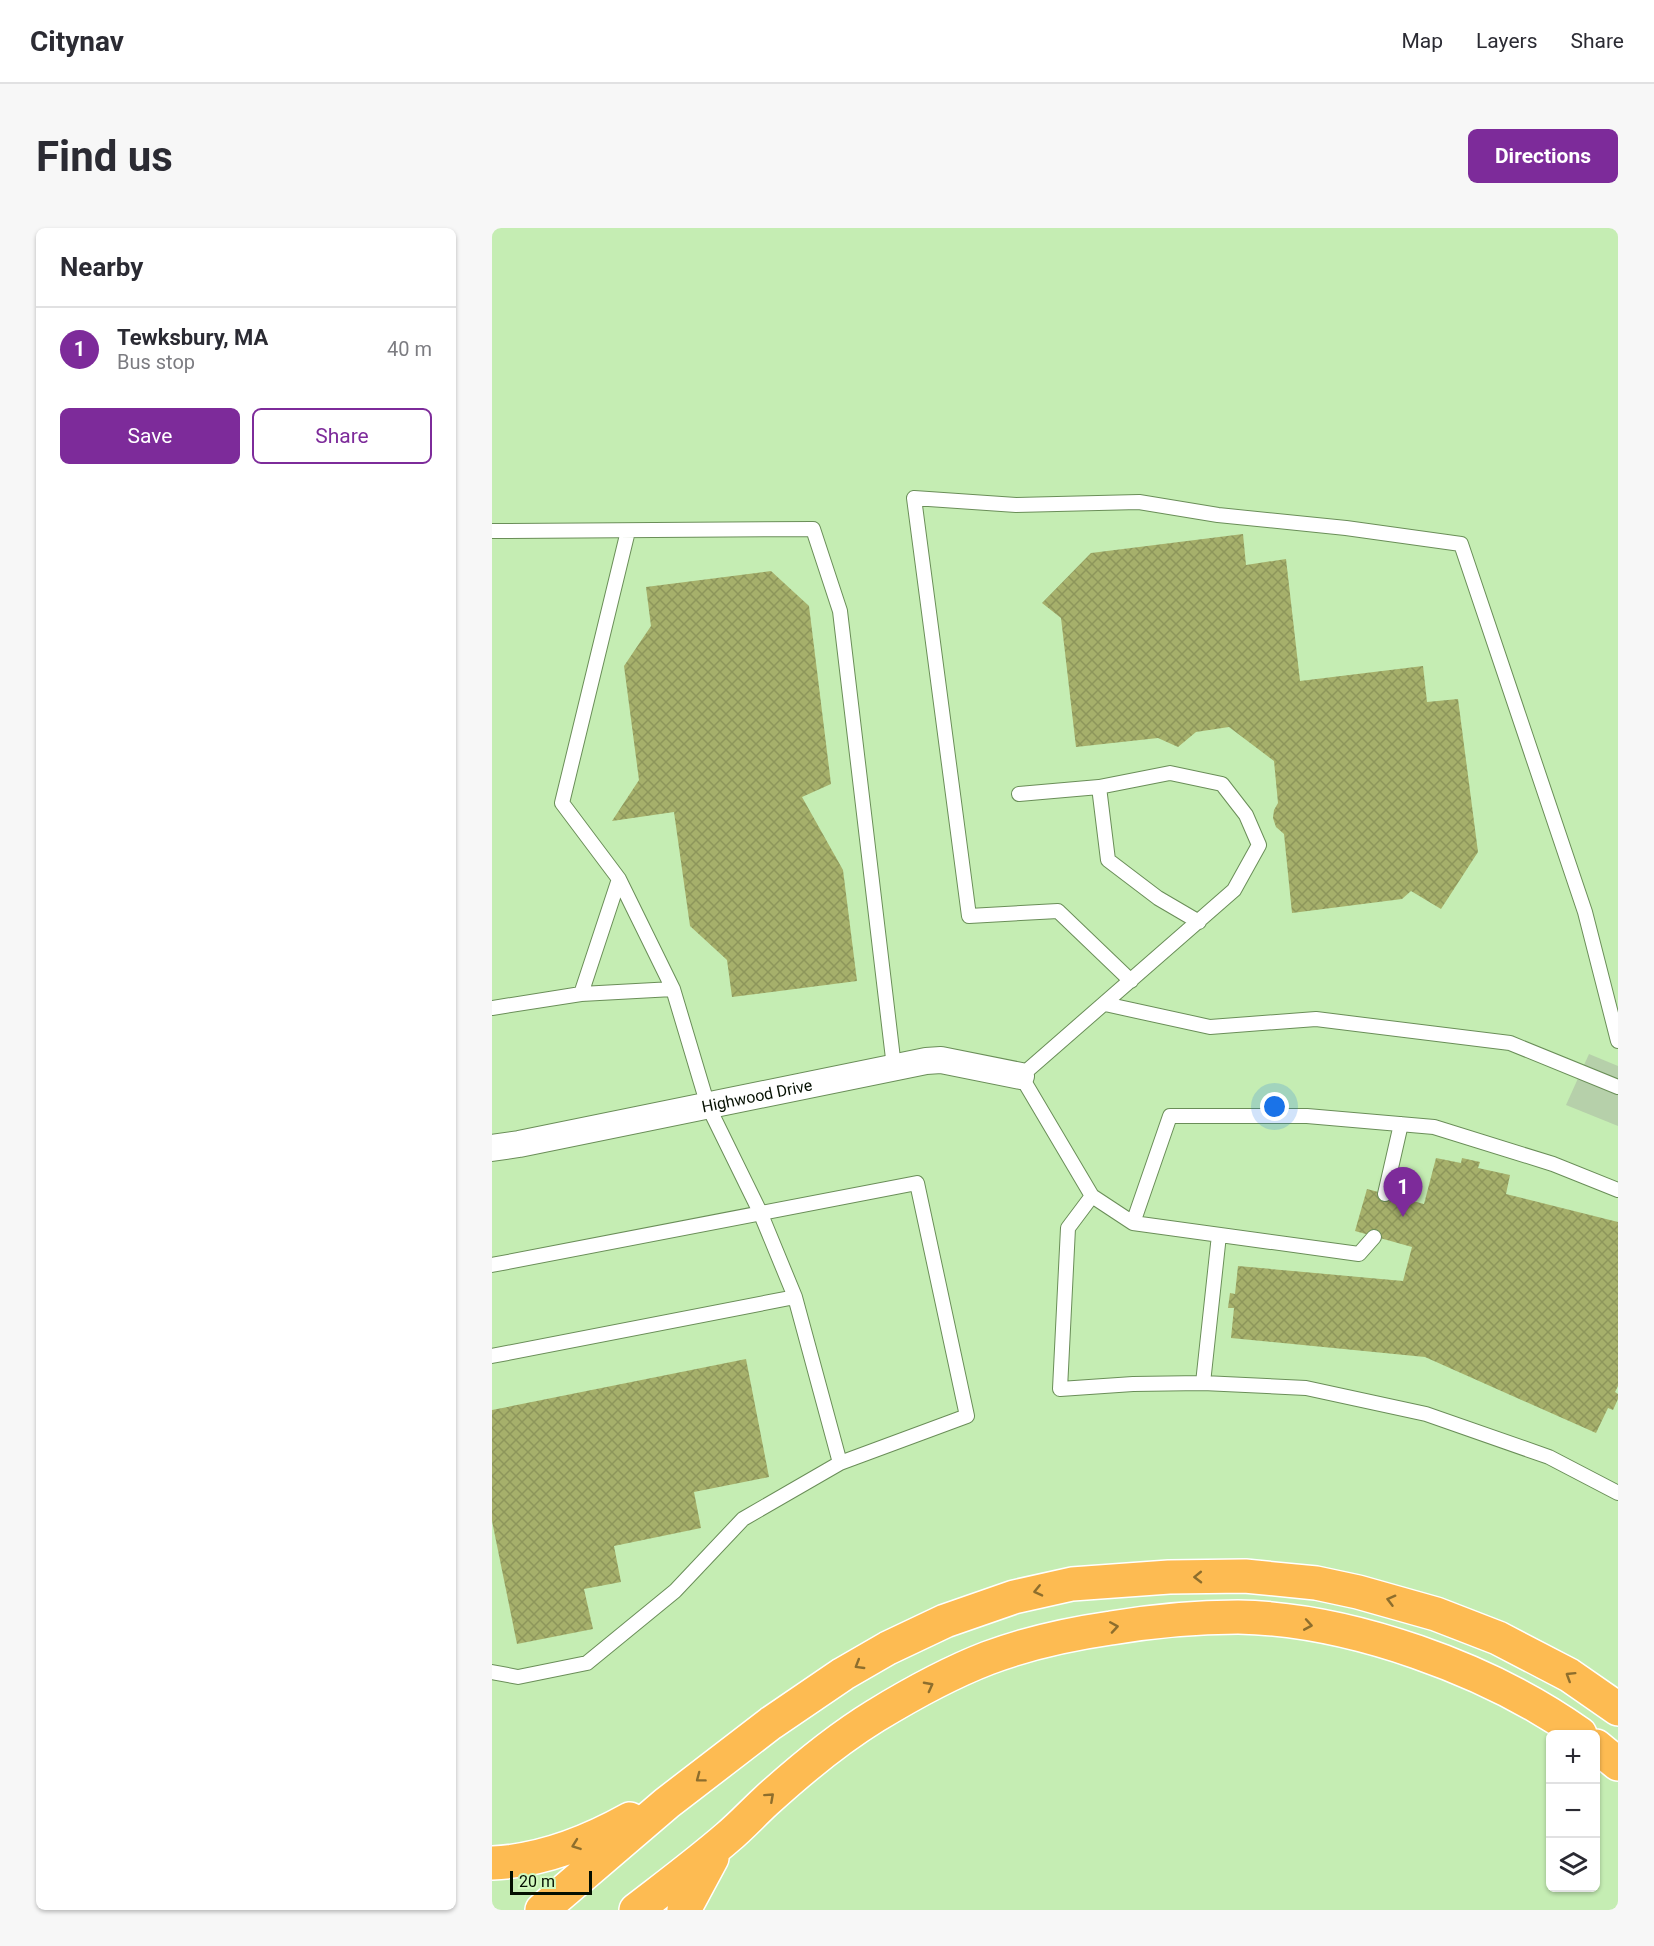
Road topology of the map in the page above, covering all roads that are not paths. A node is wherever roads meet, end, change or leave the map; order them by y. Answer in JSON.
{"nodes":[{"id":1,"x":492,"y":531,"type":"edge"},
{"id":2,"x":628,"y":531,"type":"junction"},
{"id":3,"x":1099,"y":787,"type":"junction"},
{"id":4,"x":1020,"y":794,"type":"dead end"},
{"id":5,"x":619,"y":879,"type":"junction"},
{"id":6,"x":1199,"y":922,"type":"junction"},
{"id":7,"x":1131,"y":981,"type":"junction"},
{"id":8,"x":673,"y":990,"type":"junction"},
{"id":9,"x":581,"y":994,"type":"junction"},
{"id":10,"x":1105,"y":1004,"type":"junction"},
{"id":11,"x":492,"y":1008,"type":"edge"},
{"id":12,"x":1618,"y":1041,"type":"edge"},
{"id":13,"x":894,"y":1067,"type":"junction"},
{"id":14,"x":1021,"y":1076,"type":"junction"},
{"id":15,"x":1618,"y":1087,"type":"edge"},
{"id":16,"x":708,"y":1106,"type":"junction"},
{"id":17,"x":1401,"y":1124,"type":"junction"},
{"id":18,"x":492,"y":1148,"type":"edge"},
{"id":19,"x":1618,"y":1190,"type":"edge"},
{"id":20,"x":1385,"y":1194,"type":"dead end"},
{"id":21,"x":1092,"y":1196,"type":"junction"},
{"id":22,"x":760,"y":1212,"type":"junction"},
{"id":23,"x":1133,"y":1223,"type":"junction"},
{"id":24,"x":1219,"y":1235,"type":"junction"},
{"id":25,"x":1374,"y":1236,"type":"dead end"},
{"id":26,"x":492,"y":1265,"type":"edge"},
{"id":27,"x":795,"y":1297,"type":"junction"},
{"id":28,"x":492,"y":1356,"type":"edge"},
{"id":29,"x":1203,"y":1383,"type":"junction"},
{"id":30,"x":840,"y":1463,"type":"junction"},
{"id":31,"x":1618,"y":1493,"type":"edge"},
{"id":32,"x":492,"y":1672,"type":"edge"},
{"id":33,"x":1618,"y":1709,"type":"edge"},
{"id":34,"x":1574,"y":1730,"type":"edge"},
{"id":35,"x":1600,"y":1749,"type":"edge"},
{"id":36,"x":1618,"y":1764,"type":"edge"},
{"id":37,"x":667,"y":1803,"type":"junction"},
{"id":38,"x":728,"y":1837,"type":"junction"},
{"id":39,"x":492,"y":1863,"type":"edge"},
{"id":40,"x":542,"y":1910,"type":"edge"},
{"id":41,"x":636,"y":1910,"type":"edge"},
{"id":42,"x":684,"y":1910,"type":"edge"}],
"edges":[{"from":1,"to":2,"type":"lane"},
{"from":2,"to":5,"type":"lane"},
{"from":2,"to":13,"type":"lane"},
{"from":3,"to":4,"type":"lane"},
{"from":3,"to":6,"type":"lane"},
{"from":3,"to":6,"type":"lane"},
{"from":5,"to":8,"type":"lane"},
{"from":5,"to":9,"type":"lane"},
{"from":6,"to":7,"type":"lane"},
{"from":7,"to":10,"type":"lane"},
{"from":7,"to":12,"type":"lane"},
{"from":8,"to":9,"type":"lane"},
{"from":8,"to":16,"type":"lane"},
{"from":9,"to":11,"type":"lane"},
{"from":10,"to":14,"type":"lane"},
{"from":10,"to":15,"type":"lane"},
{"from":13,"to":14,"type":"street","name":"Highwood Drive"},
{"from":13,"to":16,"type":"street","name":"Highwood Drive"},
{"from":14,"to":21,"type":"lane"},
{"from":16,"to":18,"type":"street","name":"Highwood Drive"},
{"from":16,"to":22,"type":"lane"},
{"from":17,"to":19,"type":"lane"},
{"from":17,"to":20,"type":"lane"},
{"from":17,"to":23,"type":"lane"},
{"from":21,"to":23,"type":"lane"},
{"from":21,"to":29,"type":"lane"},
{"from":22,"to":26,"type":"lane"},
{"from":22,"to":27,"type":"lane"},
{"from":22,"to":30,"type":"lane"},
{"from":23,"to":24,"type":"lane"},
{"from":24,"to":25,"type":"lane"},
{"from":24,"to":29,"type":"lane"},
{"from":27,"to":28,"type":"lane"},
{"from":27,"to":30,"type":"lane"},
{"from":29,"to":31,"type":"lane"},
{"from":30,"to":32,"type":"lane"},
{"from":33,"to":37,"type":"highway","one_way":true},
{"from":38,"to":34,"type":"highway","one_way":true},
{"from":35,"to":36,"type":"highway"},
{"from":37,"to":39,"type":"highway","one_way":true},
{"from":37,"to":40,"type":"highway"},
{"from":38,"to":41,"type":"highway"},
{"from":38,"to":42,"type":"highway"}]}
